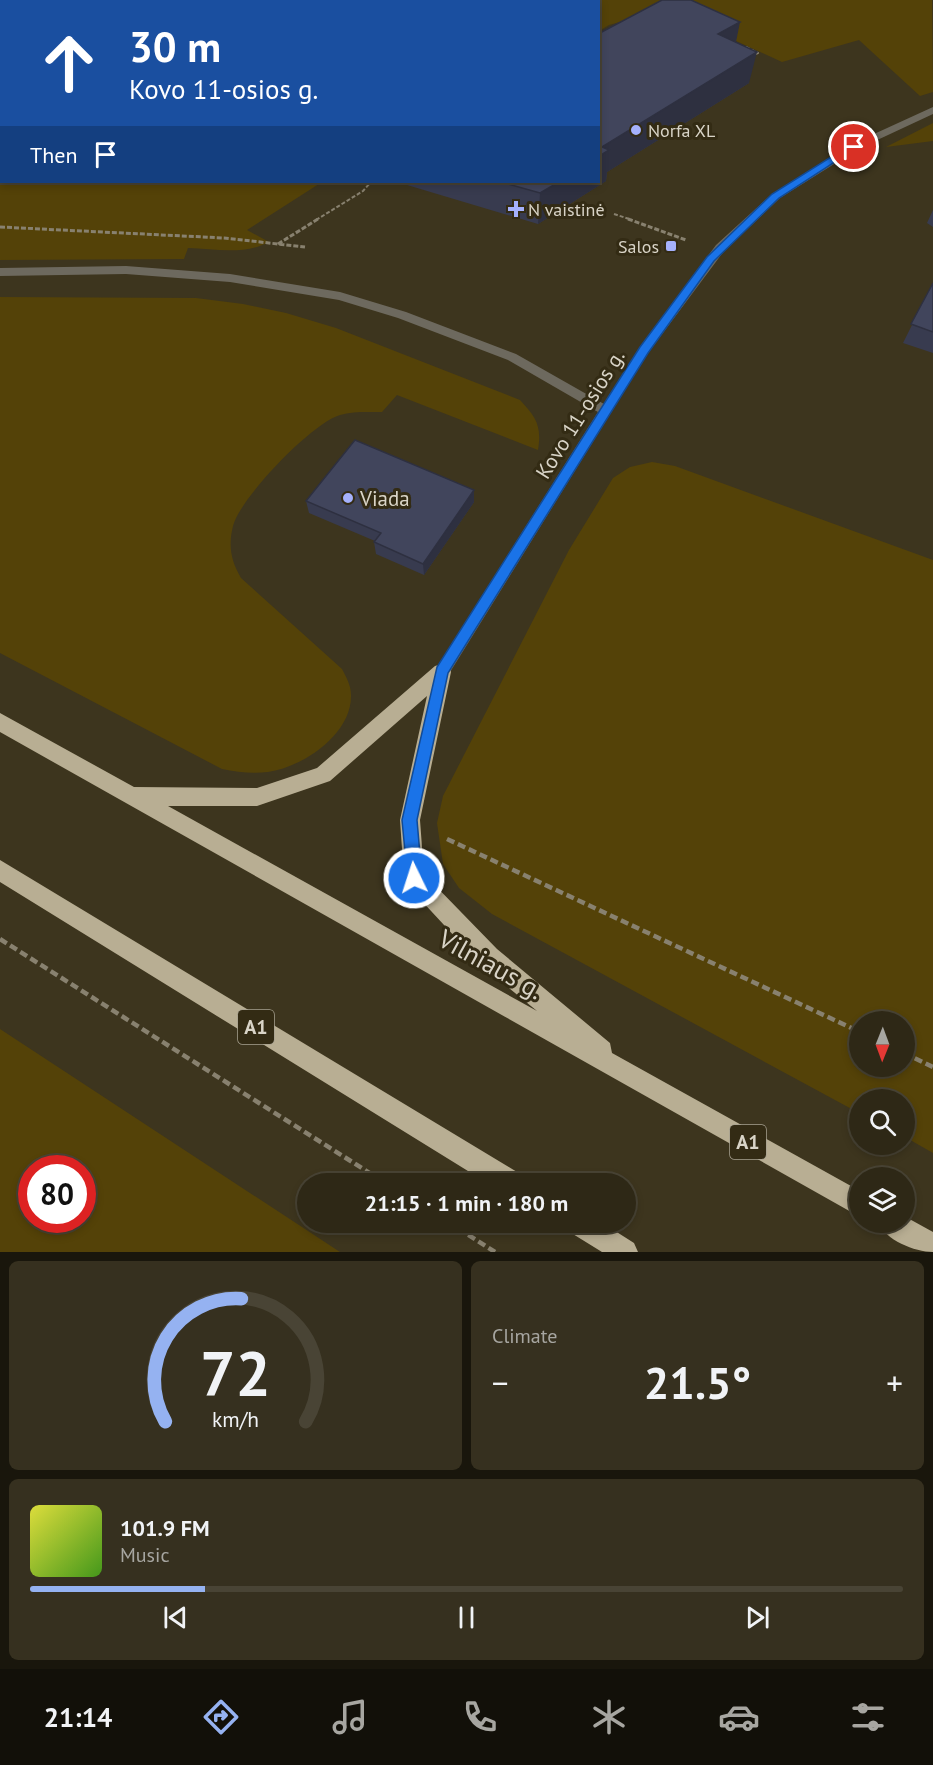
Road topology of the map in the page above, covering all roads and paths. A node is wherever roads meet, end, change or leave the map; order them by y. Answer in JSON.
{"nodes":[{"id":1,"x":738,"y":44,"type":"edge"},
{"id":2,"x":750,"y":57,"type":"edge"},
{"id":3,"x":933,"y":110,"type":"edge"},
{"id":4,"x":370,"y":183,"type":"edge"},
{"id":5,"x":614,"y":214,"type":"dead end"},
{"id":6,"x":0,"y":226,"type":"edge"},
{"id":7,"x":278,"y":244,"type":"junction"},
{"id":8,"x":306,"y":247,"type":"dead end"},
{"id":9,"x":720,"y":248,"type":"junction"},
{"id":10,"x":0,"y":272,"type":"edge"},
{"id":11,"x":606,"y":411,"type":"junction"},
{"id":12,"x":442,"y":672,"type":"junction"},
{"id":13,"x":0,"y":722,"type":"edge"},
{"id":14,"x":132,"y":796,"type":"junction"},
{"id":15,"x":410,"y":820,"type":"junction"},
{"id":16,"x":0,"y":870,"type":"edge"},
{"id":17,"x":0,"y":939,"type":"edge"},
{"id":18,"x":849,"y":1027,"type":"edge"},
{"id":19,"x":915,"y":1058,"type":"edge"},
{"id":20,"x":933,"y":1067,"type":"edge"},
{"id":21,"x":636,"y":1079,"type":"junction"},
{"id":22,"x":370,"y":1173,"type":"edge"},
{"id":23,"x":495,"y":1173,"type":"edge"},
{"id":24,"x":849,"y":1199,"type":"edge"},
{"id":25,"x":465,"y":1233,"type":"edge"},
{"id":26,"x":595,"y":1233,"type":"edge"},
{"id":27,"x":910,"y":1233,"type":"edge"},
{"id":28,"x":933,"y":1246,"type":"edge"},
{"id":29,"x":495,"y":1252,"type":"edge"},
{"id":30,"x":625,"y":1252,"type":"edge"}],
"edges":[{"from":1,"to":2,"type":"path"},
{"from":3,"to":9,"type":"street","name":"Kovo 11-osios g."},
{"from":4,"to":7,"type":"path"},
{"from":5,"to":9,"type":"path"},
{"from":6,"to":7,"type":"path"},
{"from":7,"to":8,"type":"path"},
{"from":9,"to":11,"type":"street","name":"Kovo 11-osios g."},
{"from":10,"to":11,"type":"street"},
{"from":11,"to":12,"type":"street","name":"Kovo 11-osios g."},
{"from":12,"to":14,"type":"highway"},
{"from":12,"to":15,"type":"highway"},
{"from":13,"to":14,"type":"highway","name":"Vilniaus g.","number":"A1"},
{"from":14,"to":21,"type":"highway","name":"Vilniaus g.","number":"A1"},
{"from":15,"to":18,"type":"path"},
{"from":15,"to":21,"type":"highway"},
{"from":16,"to":23,"type":"highway","number":"A1"},
{"from":17,"to":22,"type":"path"},
{"from":19,"to":20,"type":"path"},
{"from":21,"to":24,"type":"highway","name":"Vilniaus g.","number":"A1"},
{"from":25,"to":29,"type":"path"},
{"from":26,"to":30,"type":"highway"},
{"from":27,"to":28,"type":"highway"}]}
